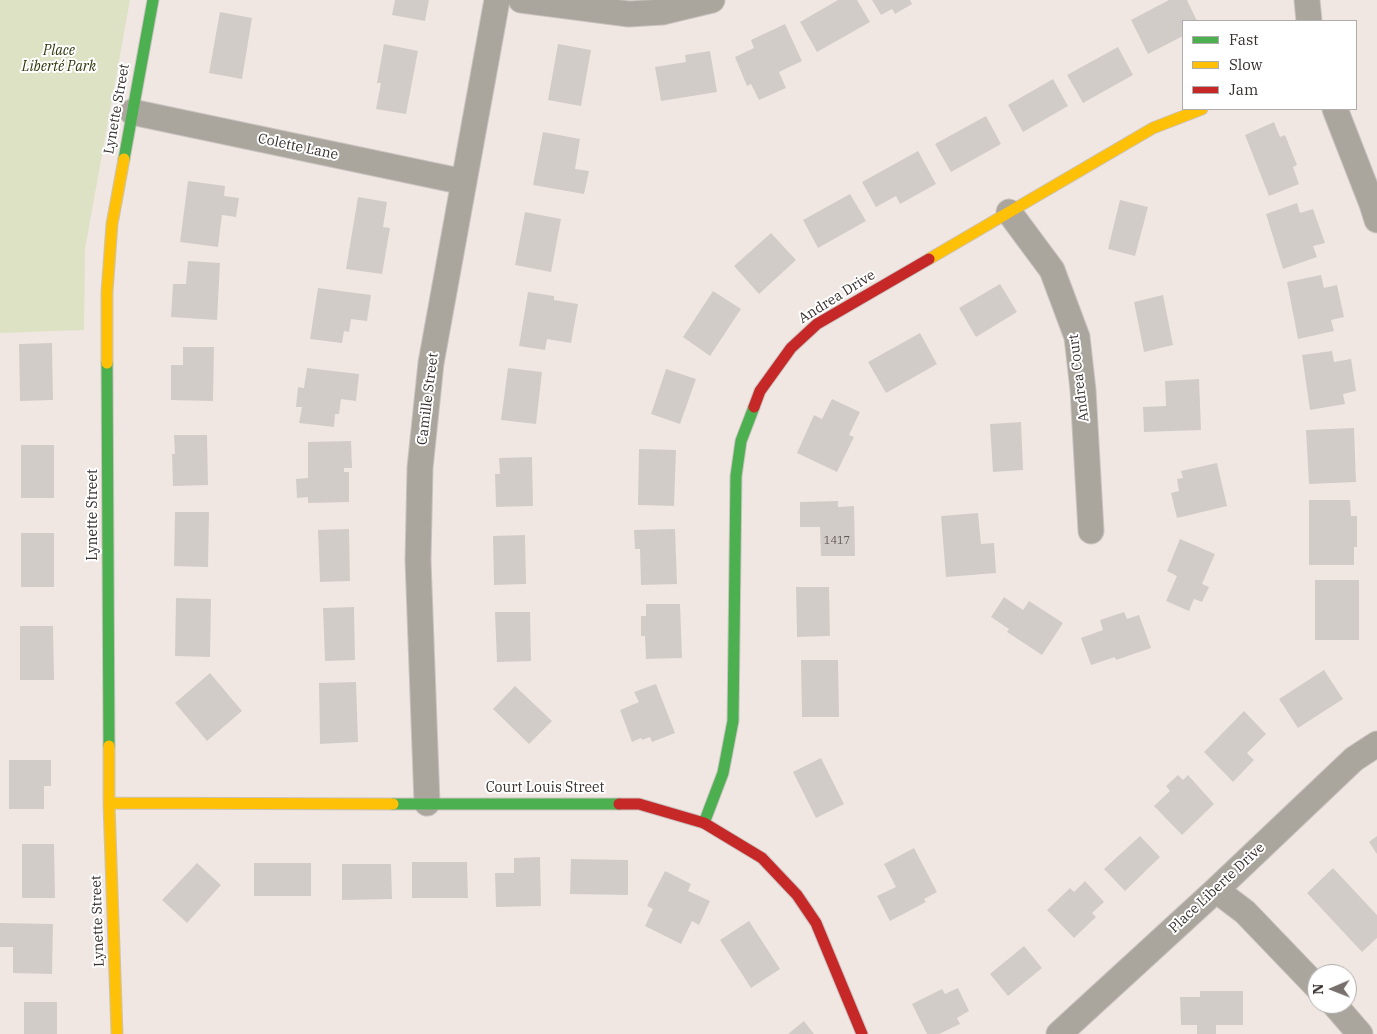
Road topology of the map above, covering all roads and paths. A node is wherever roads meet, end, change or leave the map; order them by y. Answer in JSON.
{"nodes":[{"id":1,"x":153,"y":0,"type":"edge"},
{"id":2,"x":497,"y":0,"type":"edge"},
{"id":3,"x":521,"y":0,"type":"edge"},
{"id":4,"x":712,"y":0,"type":"edge"},
{"id":5,"x":1308,"y":0,"type":"edge"},
{"id":6,"x":1309,"y":20,"type":"edge"},
{"id":7,"x":1199,"y":110,"type":"edge"},
{"id":8,"x":1335,"y":110,"type":"edge"},
{"id":9,"x":132,"y":112,"type":"junction"},
{"id":10,"x":464,"y":182,"type":"junction"},
{"id":11,"x":1009,"y":212,"type":"junction"},
{"id":12,"x":1377,"y":220,"type":"edge"},
{"id":13,"x":1091,"y":531,"type":"dead end"},
{"id":14,"x":1377,"y":744,"type":"edge"},
{"id":15,"x":109,"y":803,"type":"junction"},
{"id":16,"x":427,"y":803,"type":"junction"},
{"id":17,"x":704,"y":822,"type":"junction"},
{"id":18,"x":1216,"y":890,"type":"junction"},
{"id":19,"x":1307,"y":977,"type":"edge"},
{"id":20,"x":1343,"y":1014,"type":"edge"},
{"id":21,"x":117,"y":1034,"type":"edge"},
{"id":22,"x":862,"y":1034,"type":"edge"},
{"id":23,"x":1059,"y":1034,"type":"edge"},
{"id":24,"x":1360,"y":1034,"type":"edge"}],
"edges":[{"from":1,"to":9,"type":"street","name":"Lynette Street"},
{"from":2,"to":10,"type":"street","name":"Camille Street"},
{"from":3,"to":4,"type":"street"},
{"from":5,"to":6,"type":"street"},
{"from":7,"to":11,"type":"street","name":"Andrea Drive"},
{"from":8,"to":12,"type":"street"},
{"from":9,"to":10,"type":"street","name":"Colette Lane"},
{"from":9,"to":15,"type":"street","name":"Lynette Street"},
{"from":10,"to":16,"type":"street","name":"Camille Street"},
{"from":11,"to":13,"type":"street","name":"Andrea Court"},
{"from":11,"to":17,"type":"street","name":"Andrea Drive"},
{"from":14,"to":18,"type":"street","name":"Place Liberte Drive"},
{"from":15,"to":16,"type":"street","name":"Court Louis Street"},
{"from":15,"to":21,"type":"street","name":"Lynette Street"},
{"from":16,"to":17,"type":"street","name":"Court Louis Street"},
{"from":17,"to":22,"type":"street","name":"Court Louis Street"},
{"from":18,"to":19,"type":"street"},
{"from":18,"to":23,"type":"street","name":"Place Liberte Drive"},
{"from":20,"to":24,"type":"street"}]}
